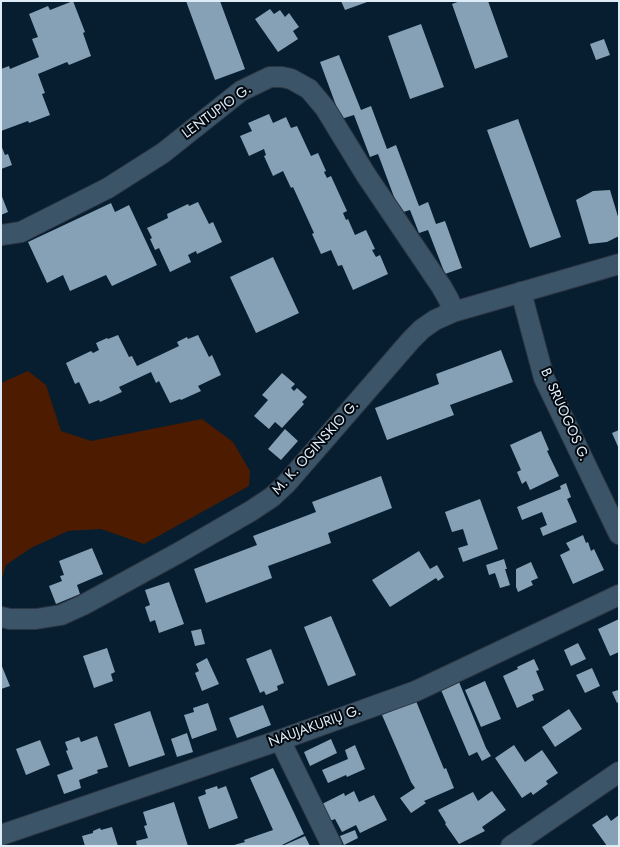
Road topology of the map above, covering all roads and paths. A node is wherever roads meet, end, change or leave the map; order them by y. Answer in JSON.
{"nodes":[{"id":1,"x":1,"y":235,"type":"edge"},
{"id":2,"x":619,"y":264,"type":"edge"},
{"id":3,"x":522,"y":292,"type":"junction"},
{"id":4,"x":452,"y":312,"type":"junction"},
{"id":5,"x":619,"y":534,"type":"edge"},
{"id":6,"x":619,"y":595,"type":"edge"},
{"id":7,"x":1,"y":617,"type":"edge"},
{"id":8,"x":280,"y":740,"type":"junction"},
{"id":9,"x":619,"y":772,"type":"edge"},
{"id":10,"x":1,"y":835,"type":"edge"},
{"id":11,"x":332,"y":846,"type":"edge"},
{"id":12,"x":511,"y":846,"type":"edge"}],
"edges":[{"from":1,"to":4,"type":"street","name":"LENTUPIO G."},
{"from":2,"to":3,"type":"street","name":"M. K. OGINSKIO G."},
{"from":3,"to":4,"type":"street","name":"M. K. OGINSKIO G."},
{"from":3,"to":5,"type":"street","name":"B. SRUOGOS G."},
{"from":4,"to":7,"type":"street","name":"M. K. OGINSKIO G."},
{"from":6,"to":8,"type":"street","name":"NAUJAKURIŲ G."},
{"from":8,"to":10,"type":"street","name":"NAUJAKURIŲ G."},
{"from":8,"to":11,"type":"street"},
{"from":9,"to":12,"type":"street"}]}
